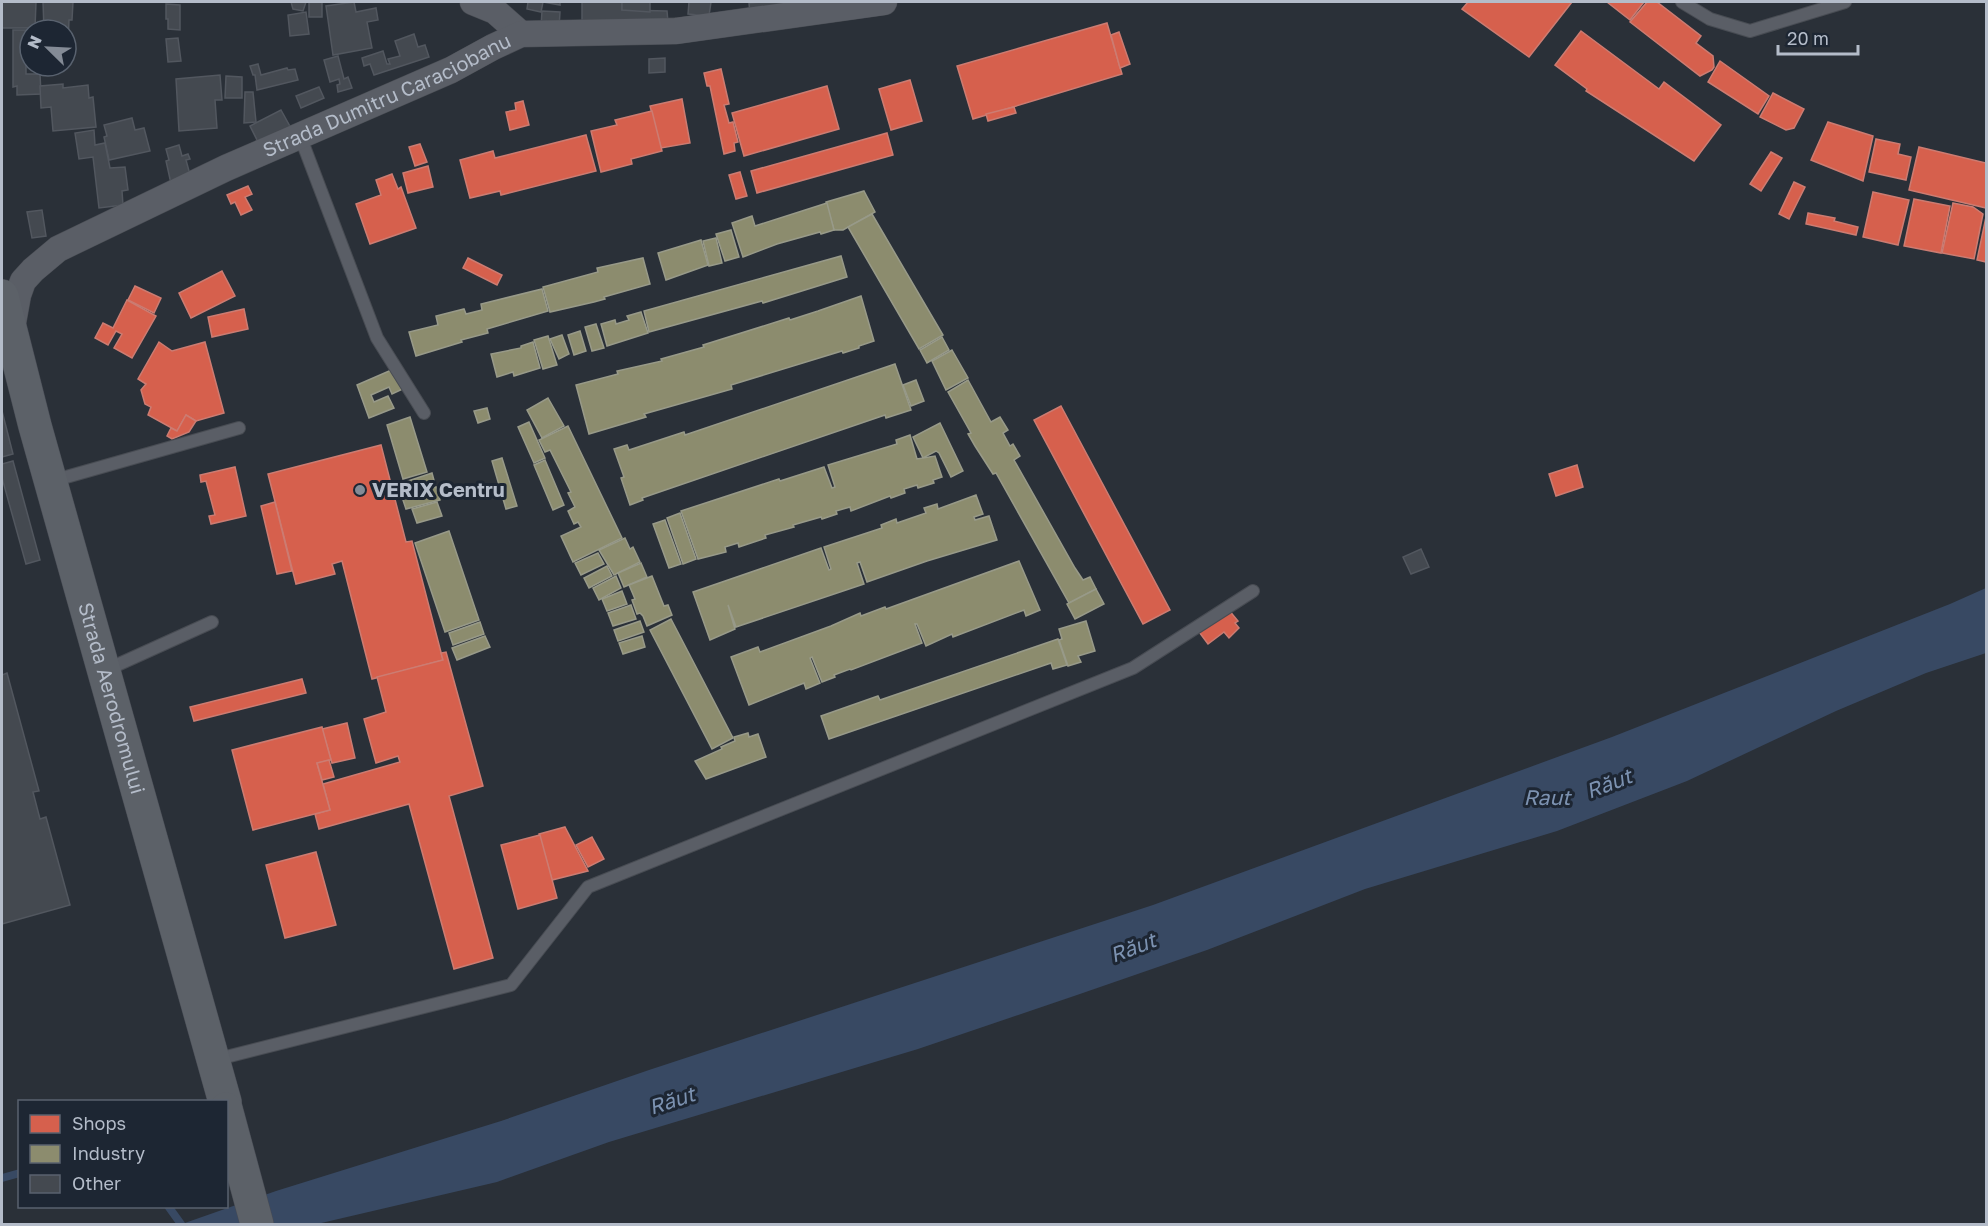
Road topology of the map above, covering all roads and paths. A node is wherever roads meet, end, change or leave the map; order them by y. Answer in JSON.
{"nodes":[{"id":1,"x":473,"y":2,"type":"edge"},
{"id":2,"x":885,"y":2,"type":"edge"},
{"id":3,"x":1682,"y":2,"type":"edge"},
{"id":4,"x":1845,"y":2,"type":"edge"},
{"id":5,"x":521,"y":34,"type":"junction"},
{"id":6,"x":300,"y":136,"type":"junction"},
{"id":7,"x":2,"y":296,"type":"edge"},
{"id":8,"x":7,"y":337,"type":"edge"},
{"id":9,"x":424,"y":413,"type":"dead end"},
{"id":10,"x":239,"y":428,"type":"dead end"},
{"id":11,"x":52,"y":481,"type":"junction"},
{"id":12,"x":1253,"y":591,"type":"dead end"},
{"id":13,"x":212,"y":622,"type":"dead end"},
{"id":14,"x":105,"y":671,"type":"junction"},
{"id":15,"x":213,"y":1060,"type":"junction"},
{"id":16,"x":225,"y":1100,"type":"edge"},
{"id":17,"x":228,"y":1116,"type":"edge"},
{"id":18,"x":257,"y":1224,"type":"edge"}],
"edges":[{"from":1,"to":5,"type":"street"},
{"from":2,"to":5,"type":"street","name":"Strada Dumitru Caraciobanu"},
{"from":3,"to":4,"type":"lane"},
{"from":5,"to":6,"type":"street","name":"Strada Dumitru Caraciobanu"},
{"from":6,"to":8,"type":"street","name":"Strada Dumitru Caraciobanu"},
{"from":6,"to":9,"type":"lane"},
{"from":7,"to":8,"type":"main road","name":"Strada Aerodromului"},
{"from":8,"to":11,"type":"main road","name":"Strada Aerodromului"},
{"from":10,"to":11,"type":"lane"},
{"from":11,"to":14,"type":"main road","name":"Strada Aerodromului"},
{"from":12,"to":15,"type":"lane"},
{"from":13,"to":14,"type":"lane"},
{"from":14,"to":15,"type":"main road","name":"Strada Aerodromului"},
{"from":15,"to":16,"type":"main road","name":"Strada Aerodromului"},
{"from":17,"to":18,"type":"main road"}]}
